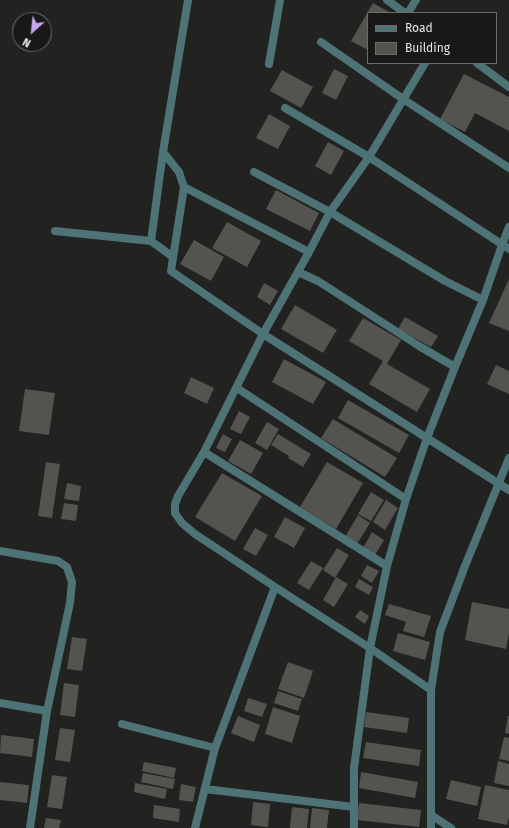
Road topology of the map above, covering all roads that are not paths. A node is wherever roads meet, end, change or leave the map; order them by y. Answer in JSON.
{"nodes":[{"id":1,"x":188,"y":0,"type":"edge"},
{"id":2,"x":280,"y":0,"type":"edge"},
{"id":3,"x":387,"y":0,"type":"edge"},
{"id":4,"x":416,"y":0,"type":"edge"},
{"id":5,"x":404,"y":12,"type":"edge"},
{"id":6,"x":409,"y":12,"type":"edge"},
{"id":7,"x":321,"y":42,"type":"dead end"},
{"id":8,"x":269,"y":64,"type":"dead end"},
{"id":9,"x":424,"y":64,"type":"edge"},
{"id":10,"x":478,"y":64,"type":"edge"},
{"id":11,"x":509,"y":87,"type":"edge"},
{"id":12,"x":403,"y":99,"type":"junction"},
{"id":13,"x":285,"y":108,"type":"dead end"},
{"id":14,"x":163,"y":152,"type":"junction"},
{"id":15,"x":369,"y":157,"type":"junction"},
{"id":16,"x":509,"y":168,"type":"edge"},
{"id":17,"x":254,"y":172,"type":"dead end"},
{"id":18,"x":184,"y":187,"type":"junction"},
{"id":19,"x":330,"y":212,"type":"junction"},
{"id":20,"x":509,"y":227,"type":"edge"},
{"id":21,"x":55,"y":231,"type":"dead end"},
{"id":22,"x":151,"y":241,"type":"junction"},
{"id":23,"x":505,"y":247,"type":"edge"},
{"id":24,"x":309,"y":252,"type":"junction"},
{"id":25,"x":173,"y":257,"type":"junction"},
{"id":26,"x":298,"y":272,"type":"junction"},
{"id":27,"x":483,"y":300,"type":"junction"},
{"id":28,"x":263,"y":334,"type":"junction"},
{"id":29,"x":455,"y":367,"type":"junction"},
{"id":30,"x":237,"y":388,"type":"junction"},
{"id":31,"x":427,"y":438,"type":"junction"},
{"id":32,"x":204,"y":452,"type":"junction"},
{"id":33,"x":509,"y":458,"type":"edge"},
{"id":34,"x":499,"y":483,"type":"junction"},
{"id":35,"x":509,"y":490,"type":"edge"},
{"id":36,"x":406,"y":499,"type":"junction"},
{"id":37,"x":0,"y":551,"type":"edge"},
{"id":38,"x":387,"y":566,"type":"junction"},
{"id":39,"x":275,"y":587,"type":"junction"},
{"id":40,"x":370,"y":648,"type":"junction"},
{"id":41,"x":431,"y":690,"type":"junction"},
{"id":42,"x":0,"y":703,"type":"edge"},
{"id":43,"x":47,"y":711,"type":"junction"},
{"id":44,"x":122,"y":724,"type":"dead end"},
{"id":45,"x":214,"y":748,"type":"junction"},
{"id":46,"x":205,"y":789,"type":"junction"},
{"id":47,"x":354,"y":807,"type":"junction"},
{"id":48,"x":431,"y":815,"type":"junction"},
{"id":49,"x":30,"y":828,"type":"edge"},
{"id":50,"x":195,"y":828,"type":"edge"},
{"id":51,"x":354,"y":828,"type":"edge"},
{"id":52,"x":431,"y":828,"type":"edge"},
{"id":53,"x":451,"y":828,"type":"edge"}],
"edges":[{"from":1,"to":14,"type":"street"},
{"from":2,"to":8,"type":"street"},
{"from":3,"to":5,"type":"street"},
{"from":4,"to":6,"type":"street"},
{"from":7,"to":12,"type":"street"},
{"from":9,"to":12,"type":"street"},
{"from":10,"to":11,"type":"street"},
{"from":12,"to":15,"type":"street"},
{"from":12,"to":16,"type":"street"},
{"from":13,"to":15,"type":"street"},
{"from":14,"to":18,"type":"street"},
{"from":14,"to":22,"type":"street"},
{"from":15,"to":19,"type":"street"},
{"from":15,"to":23,"type":"street"},
{"from":17,"to":19,"type":"street"},
{"from":18,"to":24,"type":"street"},
{"from":18,"to":25,"type":"street"},
{"from":19,"to":24,"type":"street"},
{"from":19,"to":27,"type":"street"},
{"from":20,"to":23,"type":"street"},
{"from":21,"to":22,"type":"street"},
{"from":22,"to":25,"type":"street"},
{"from":23,"to":27,"type":"street"},
{"from":24,"to":26,"type":"street"},
{"from":25,"to":28,"type":"street"},
{"from":26,"to":28,"type":"street"},
{"from":26,"to":29,"type":"street"},
{"from":27,"to":29,"type":"street"},
{"from":28,"to":30,"type":"street"},
{"from":28,"to":31,"type":"street"},
{"from":29,"to":31,"type":"street"},
{"from":30,"to":32,"type":"street"},
{"from":30,"to":36,"type":"street"},
{"from":31,"to":34,"type":"street"},
{"from":31,"to":36,"type":"street"},
{"from":32,"to":38,"type":"street"},
{"from":32,"to":39,"type":"street"},
{"from":33,"to":34,"type":"street"},
{"from":34,"to":35,"type":"street"},
{"from":34,"to":41,"type":"street"},
{"from":36,"to":38,"type":"street"},
{"from":37,"to":43,"type":"street"},
{"from":38,"to":40,"type":"street"},
{"from":39,"to":40,"type":"street"},
{"from":39,"to":45,"type":"street"},
{"from":40,"to":41,"type":"street"},
{"from":40,"to":47,"type":"street"},
{"from":41,"to":48,"type":"street"},
{"from":42,"to":43,"type":"street"},
{"from":43,"to":49,"type":"street"},
{"from":44,"to":45,"type":"street"},
{"from":45,"to":46,"type":"street"},
{"from":46,"to":47,"type":"street"},
{"from":46,"to":50,"type":"street"},
{"from":47,"to":51,"type":"street"},
{"from":48,"to":52,"type":"street"},
{"from":48,"to":53,"type":"street"}]}
